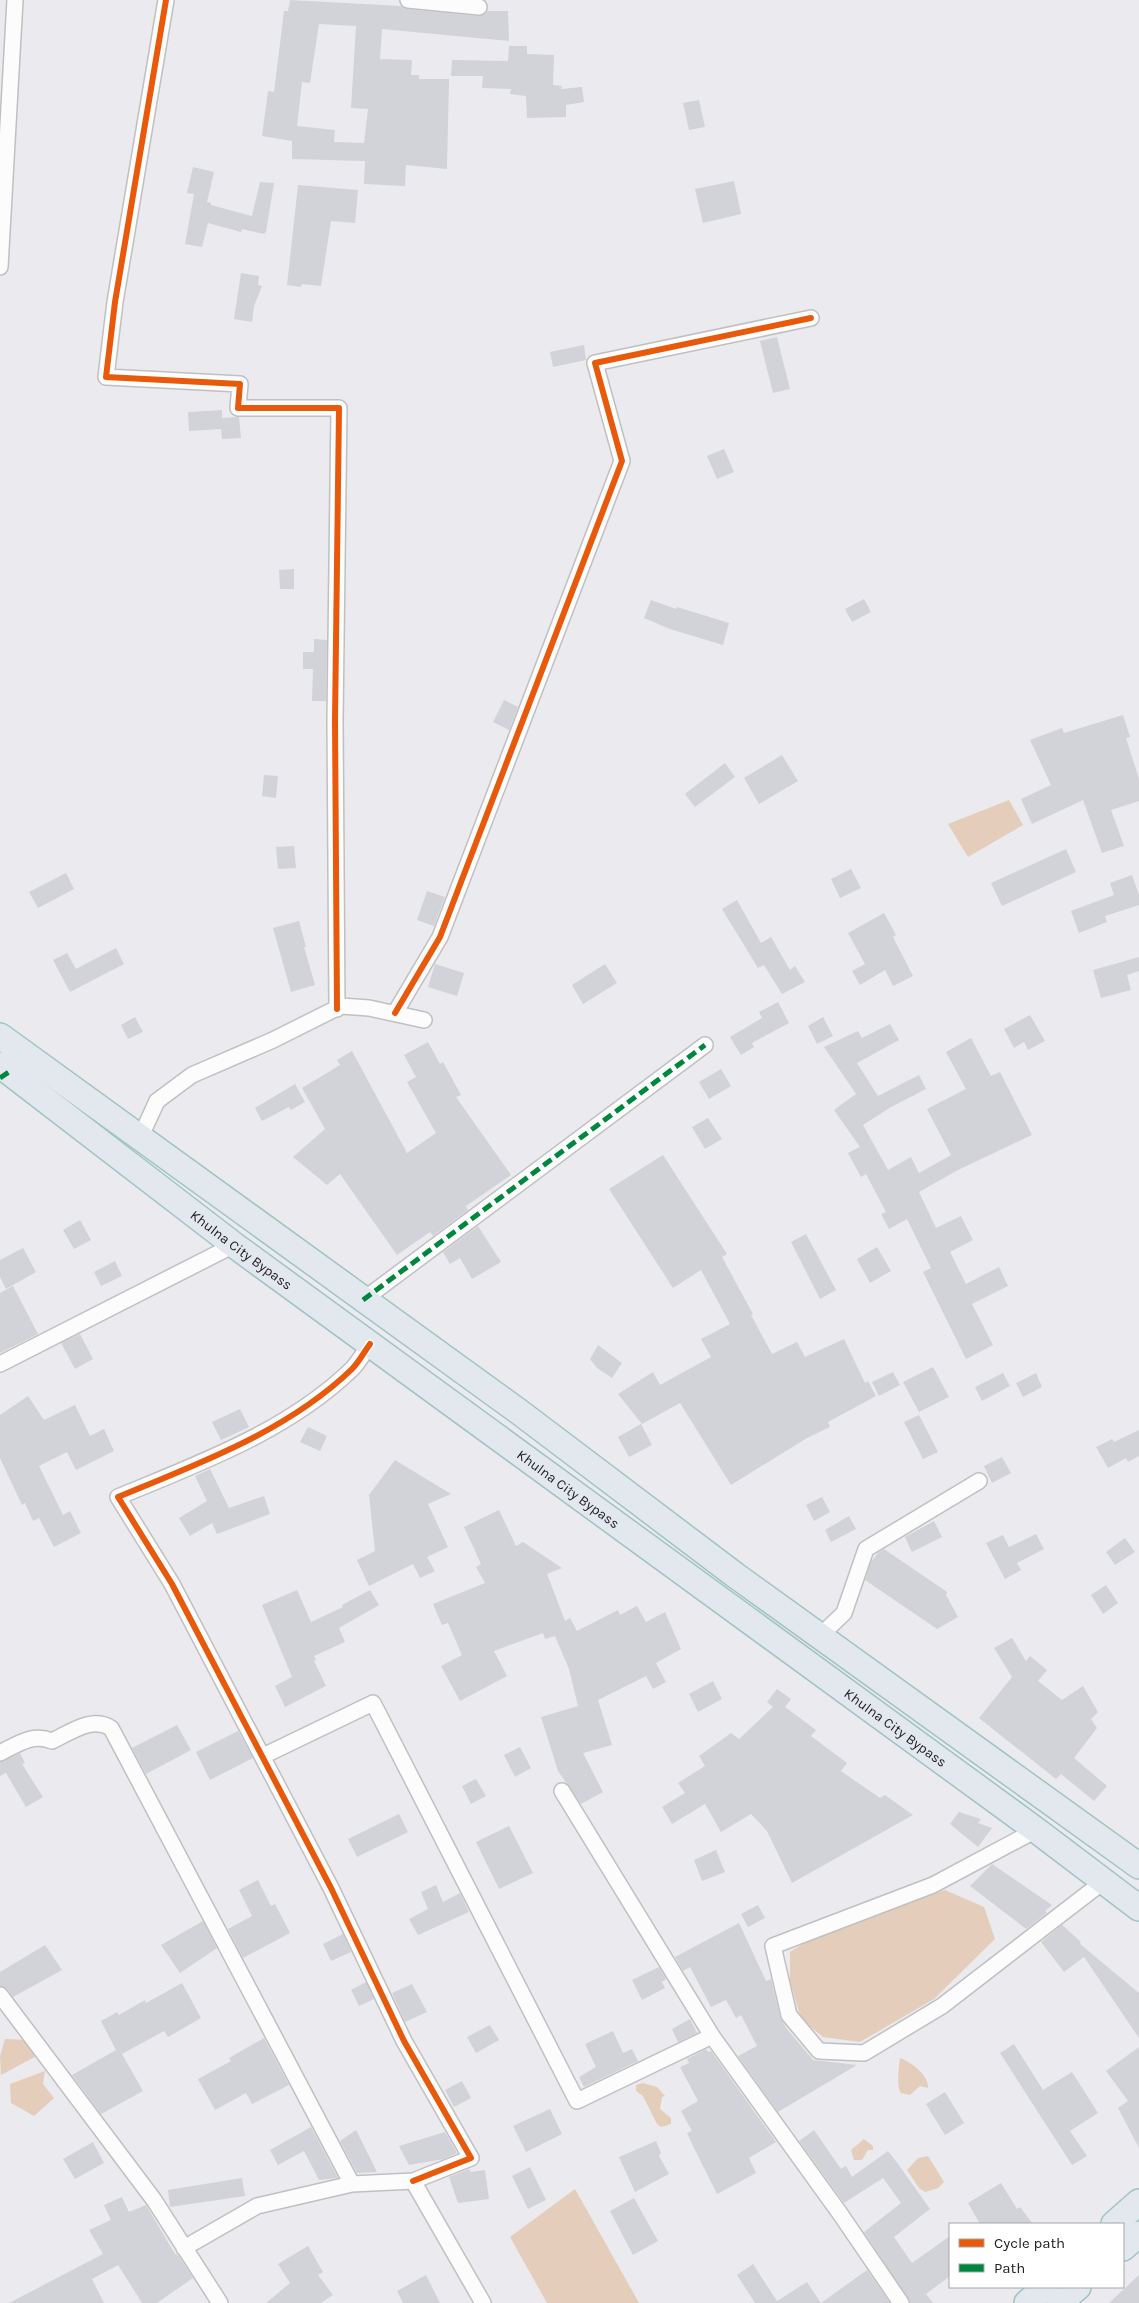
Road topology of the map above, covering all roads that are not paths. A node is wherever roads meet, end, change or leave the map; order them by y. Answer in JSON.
{"nodes":[{"id":1,"x":15,"y":0,"type":"edge"},
{"id":2,"x":166,"y":0,"type":"edge"},
{"id":3,"x":408,"y":0,"type":"edge"},
{"id":4,"x":480,"y":7,"type":"dead end"},
{"id":5,"x":0,"y":267,"type":"edge"},
{"id":6,"x":812,"y":318,"type":"dead end"},
{"id":7,"x":336,"y":1009,"type":"junction"},
{"id":8,"x":394,"y":1013,"type":"junction"},
{"id":9,"x":424,"y":1020,"type":"dead end"},
{"id":10,"x":0,"y":1036,"type":"edge"},
{"id":11,"x":706,"y":1045,"type":"dead end"},
{"id":12,"x":3,"y":1071,"type":"edge"},
{"id":13,"x":140,"y":1138,"type":"junction"},
{"id":14,"x":234,"y":1245,"type":"junction"},
{"id":15,"x":363,"y":1300,"type":"junction"},
{"id":16,"x":370,"y":1344,"type":"junction"},
{"id":17,"x":0,"y":1364,"type":"edge"},
{"id":18,"x":979,"y":1481,"type":"dead end"},
{"id":19,"x":821,"y":1635,"type":"junction"},
{"id":20,"x":0,"y":1753,"type":"edge"},
{"id":21,"x":263,"y":1756,"type":"junction"},
{"id":22,"x":562,"y":1791,"type":"dead end"},
{"id":23,"x":1036,"y":1830,"type":"junction"},
{"id":24,"x":1139,"y":1866,"type":"edge"},
{"id":25,"x":1104,"y":1881,"type":"junction"},
{"id":26,"x":1139,"y":1908,"type":"edge"},
{"id":27,"x":0,"y":1995,"type":"edge"},
{"id":28,"x":712,"y":2036,"type":"junction"},
{"id":29,"x":413,"y":2181,"type":"junction"},
{"id":30,"x":352,"y":2184,"type":"junction"},
{"id":31,"x":1139,"y":2202,"type":"edge"},
{"id":32,"x":1115,"y":2223,"type":"edge"},
{"id":33,"x":1139,"y":2234,"type":"edge"},
{"id":34,"x":1124,"y":2247,"type":"edge"},
{"id":35,"x":184,"y":2248,"type":"junction"},
{"id":36,"x":1044,"y":2288,"type":"edge"},
{"id":37,"x":1077,"y":2288,"type":"edge"},
{"id":38,"x":220,"y":2303,"type":"edge"},
{"id":39,"x":482,"y":2303,"type":"edge"},
{"id":40,"x":901,"y":2303,"type":"edge"},
{"id":41,"x":1027,"y":2303,"type":"edge"},
{"id":42,"x":1059,"y":2303,"type":"edge"}],
"edges":[{"from":1,"to":5,"type":"street"},
{"from":2,"to":7,"type":"street"},
{"from":3,"to":4,"type":"street"},
{"from":6,"to":8,"type":"street"},
{"from":7,"to":8,"type":"street"},
{"from":7,"to":13,"type":"street"},
{"from":8,"to":9,"type":"street"},
{"from":10,"to":13,"type":"highway"},
{"from":11,"to":15,"type":"street"},
{"from":12,"to":14,"type":"highway","name":"Khulna City Bypass"},
{"from":13,"to":15,"type":"highway"},
{"from":14,"to":16,"type":"highway","name":"Khulna City Bypass"},
{"from":14,"to":17,"type":"street"},
{"from":15,"to":19,"type":"highway"},
{"from":16,"to":21,"type":"street"},
{"from":16,"to":23,"type":"highway","name":"Khulna City Bypass"},
{"from":18,"to":19,"type":"street"},
{"from":19,"to":24,"type":"highway"},
{"from":20,"to":30,"type":"street"},
{"from":21,"to":28,"type":"street"},
{"from":21,"to":29,"type":"street"},
{"from":22,"to":28,"type":"street"},
{"from":23,"to":25,"type":"highway","name":"Khulna City Bypass"},
{"from":23,"to":25,"type":"street"},
{"from":25,"to":26,"type":"highway","name":"Khulna City Bypass"},
{"from":27,"to":35,"type":"street"},
{"from":28,"to":40,"type":"street"},
{"from":29,"to":30,"type":"street"},
{"from":29,"to":39,"type":"street"},
{"from":30,"to":35,"type":"street"},
{"from":31,"to":32,"type":"highway"},
{"from":33,"to":34,"type":"highway"},
{"from":35,"to":38,"type":"street"},
{"from":36,"to":41,"type":"highway"},
{"from":37,"to":42,"type":"highway"}]}
